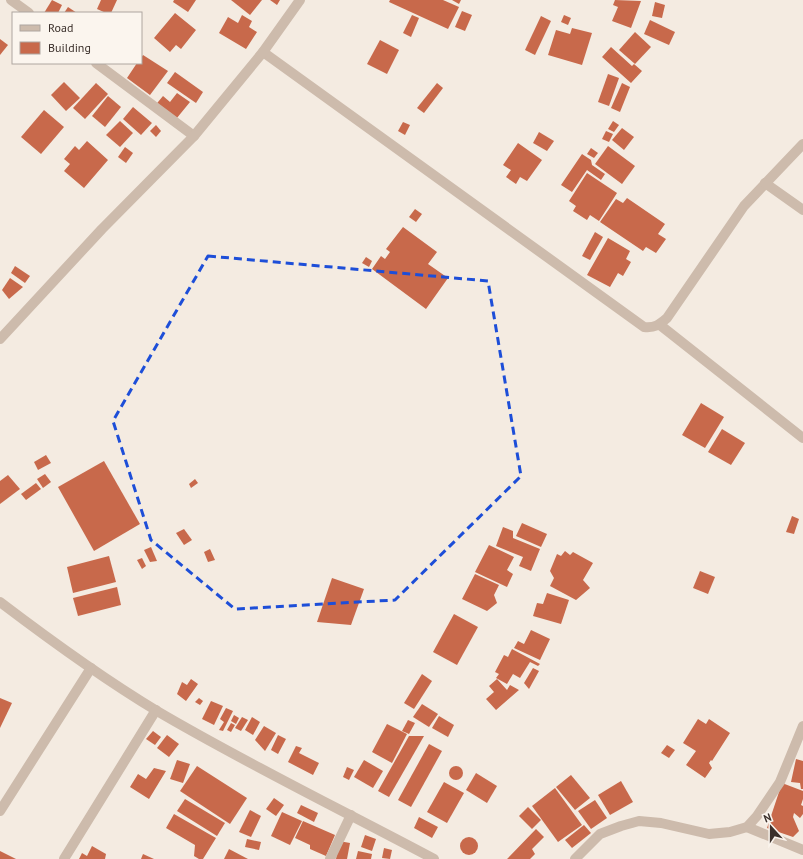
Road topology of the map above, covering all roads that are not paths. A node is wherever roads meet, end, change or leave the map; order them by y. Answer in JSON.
{"nodes":[{"id":1,"x":11,"y":0,"type":"edge"},
{"id":2,"x":300,"y":0,"type":"edge"},
{"id":3,"x":28,"y":12,"type":"edge"},
{"id":4,"x":263,"y":52,"type":"junction"},
{"id":5,"x":97,"y":64,"type":"edge"},
{"id":6,"x":194,"y":136,"type":"junction"},
{"id":7,"x":803,"y":144,"type":"edge"},
{"id":8,"x":766,"y":184,"type":"junction"},
{"id":9,"x":803,"y":210,"type":"edge"},
{"id":10,"x":660,"y":325,"type":"junction"},
{"id":11,"x":0,"y":339,"type":"edge"},
{"id":12,"x":803,"y":438,"type":"edge"},
{"id":13,"x":0,"y":602,"type":"edge"},
{"id":14,"x":91,"y":668,"type":"junction"},
{"id":15,"x":156,"y":710,"type":"junction"},
{"id":16,"x":803,"y":726,"type":"edge"},
{"id":17,"x":0,"y":810,"type":"edge"},
{"id":18,"x":351,"y":815,"type":"junction"},
{"id":19,"x":747,"y":827,"type":"junction"},
{"id":20,"x":803,"y":850,"type":"edge"},
{"id":21,"x":425,"y":856,"type":"edge"},
{"id":22,"x":64,"y":859,"type":"edge"},
{"id":23,"x":330,"y":859,"type":"edge"},
{"id":24,"x":434,"y":859,"type":"edge"},
{"id":25,"x":575,"y":859,"type":"edge"}],
"edges":[{"from":1,"to":3,"type":"street"},
{"from":2,"to":4,"type":"street"},
{"from":4,"to":6,"type":"street"},
{"from":4,"to":10,"type":"street"},
{"from":5,"to":6,"type":"street"},
{"from":6,"to":11,"type":"street"},
{"from":7,"to":8,"type":"street"},
{"from":8,"to":9,"type":"street"},
{"from":8,"to":10,"type":"street"},
{"from":10,"to":12,"type":"street"},
{"from":13,"to":14,"type":"street"},
{"from":14,"to":15,"type":"street"},
{"from":14,"to":17,"type":"street"},
{"from":15,"to":18,"type":"street"},
{"from":15,"to":22,"type":"street"},
{"from":16,"to":19,"type":"street"},
{"from":18,"to":21,"type":"street"},
{"from":18,"to":23,"type":"street"},
{"from":19,"to":20,"type":"street"},
{"from":19,"to":25,"type":"street"},
{"from":21,"to":24,"type":"street"}]}
